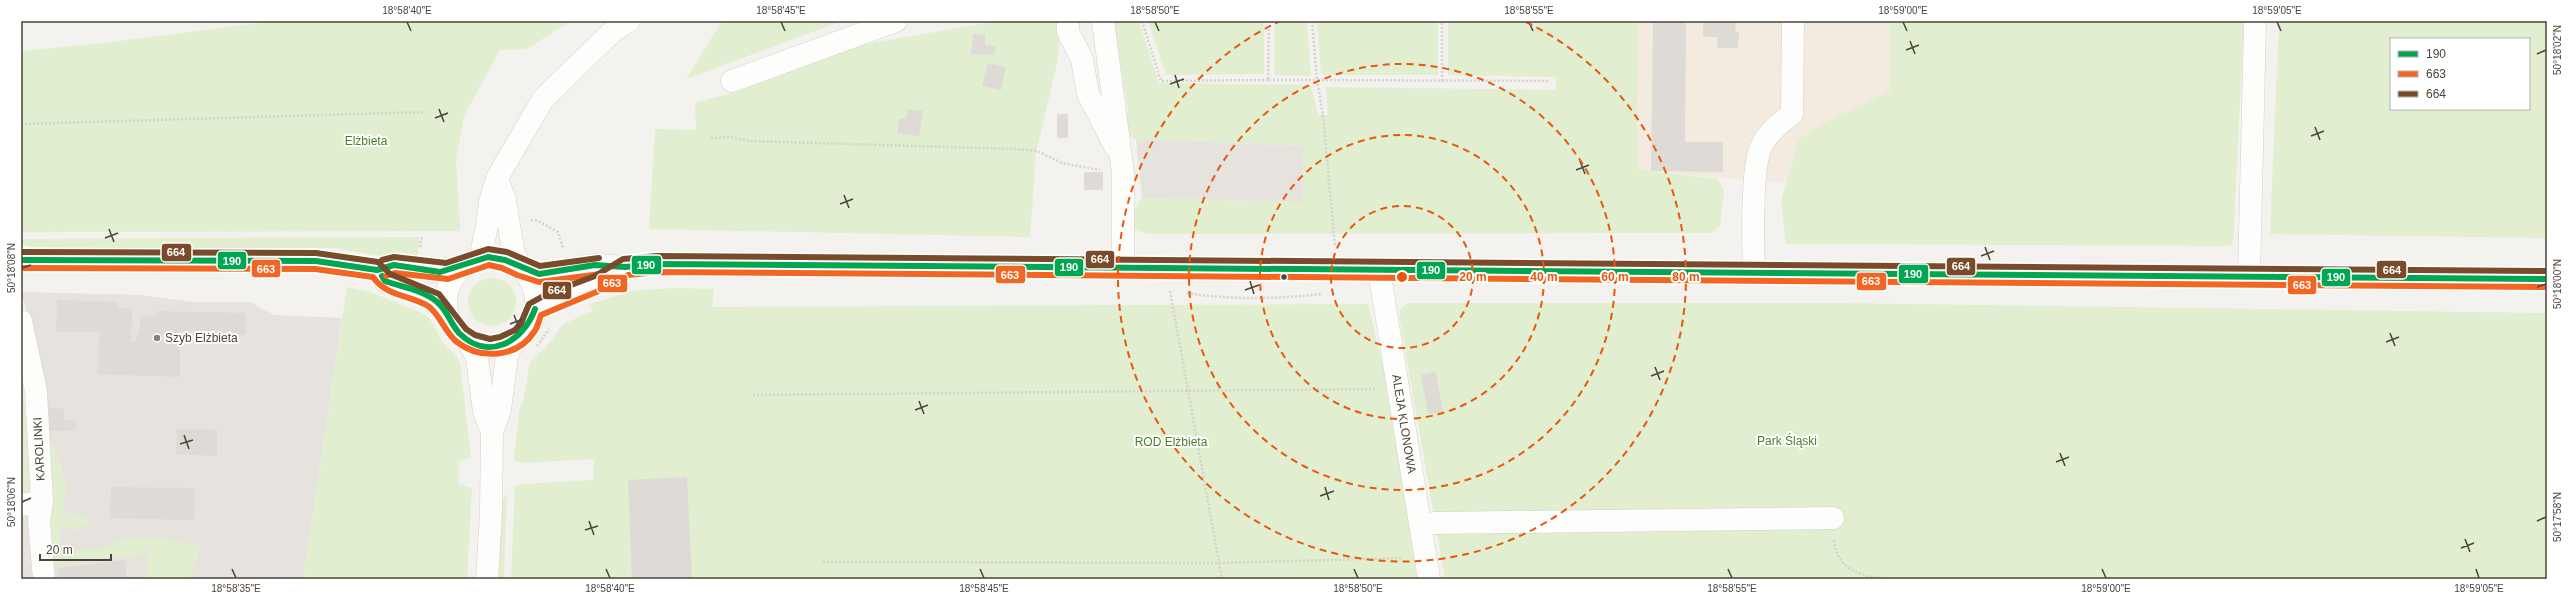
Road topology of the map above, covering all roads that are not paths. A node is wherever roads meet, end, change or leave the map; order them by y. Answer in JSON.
{"nodes":[{"id":1,"x":629,"y":21,"type":"edge"},
{"id":2,"x":896,"y":21,"type":"edge"},
{"id":3,"x":1068,"y":21,"type":"edge"},
{"id":4,"x":1103,"y":21,"type":"edge"},
{"id":5,"x":1793,"y":21,"type":"edge"},
{"id":6,"x":2255,"y":21,"type":"edge"},
{"id":7,"x":732,"y":81,"type":"dead end"},
{"id":8,"x":1121,"y":156,"type":"junction"},
{"id":9,"x":497,"y":178,"type":"junction"},
{"id":10,"x":21,"y":260,"type":"edge"},
{"id":11,"x":472,"y":262,"type":"junction"},
{"id":12,"x":626,"y":267,"type":"junction"},
{"id":13,"x":520,"y":268,"type":"junction"},
{"id":14,"x":1123,"y":268,"type":"junction"},
{"id":15,"x":377,"y":270,"type":"junction"},
{"id":16,"x":1379,"y":270,"type":"junction"},
{"id":17,"x":1754,"y":272,"type":"junction"},
{"id":18,"x":2249,"y":277,"type":"junction"},
{"id":19,"x":2547,"y":279,"type":"edge"},
{"id":20,"x":535,"y":309,"type":"junction"},
{"id":21,"x":449,"y":317,"type":"junction"},
{"id":22,"x":21,"y":321,"type":"edge"},
{"id":23,"x":466,"y":339,"type":"junction"},
{"id":24,"x":523,"y":346,"type":"junction"},
{"id":25,"x":492,"y":432,"type":"junction"},
{"id":26,"x":31,"y":503,"type":"edge"},
{"id":27,"x":1833,"y":518,"type":"road end"},
{"id":28,"x":1420,"y":525,"type":"junction"},
{"id":29,"x":44,"y":579,"type":"edge"},
{"id":30,"x":487,"y":579,"type":"edge"},
{"id":31,"x":1429,"y":579,"type":"edge"}],
"edges":[{"from":1,"to":9,"type":"street"},
{"from":2,"to":7,"type":"street"},
{"from":3,"to":8,"type":"street"},
{"from":4,"to":8,"type":"street"},
{"from":5,"to":17,"type":"street"},
{"from":6,"to":18,"type":"street"},
{"from":8,"to":14,"type":"street"},
{"from":9,"to":11,"type":"street"},
{"from":9,"to":13,"type":"street"},
{"from":10,"to":15,"type":"street"},
{"from":11,"to":13,"type":"street"},
{"from":11,"to":15,"type":"street"},
{"from":11,"to":21,"type":"street"},
{"from":12,"to":13,"type":"street"},
{"from":12,"to":14,"type":"street"},
{"from":12,"to":20,"type":"street"},
{"from":13,"to":20,"type":"street"},
{"from":14,"to":16,"type":"street"},
{"from":15,"to":21,"type":"street"},
{"from":16,"to":17,"type":"street"},
{"from":16,"to":28,"type":"street","name":"ALEJA KLONOWA"},
{"from":17,"to":18,"type":"street"},
{"from":18,"to":19,"type":"street"},
{"from":20,"to":24,"type":"street"},
{"from":21,"to":23,"type":"street"},
{"from":22,"to":26,"type":"street","name":"KAROLINKI"},
{"from":23,"to":24,"type":"street"},
{"from":23,"to":25,"type":"street"},
{"from":24,"to":25,"type":"street"},
{"from":25,"to":30,"type":"street"},
{"from":26,"to":29,"type":"street","name":"KAROLINKI"},
{"from":27,"to":28,"type":"street"},
{"from":28,"to":31,"type":"street","name":"ALEJA KLONOWA"}]}
